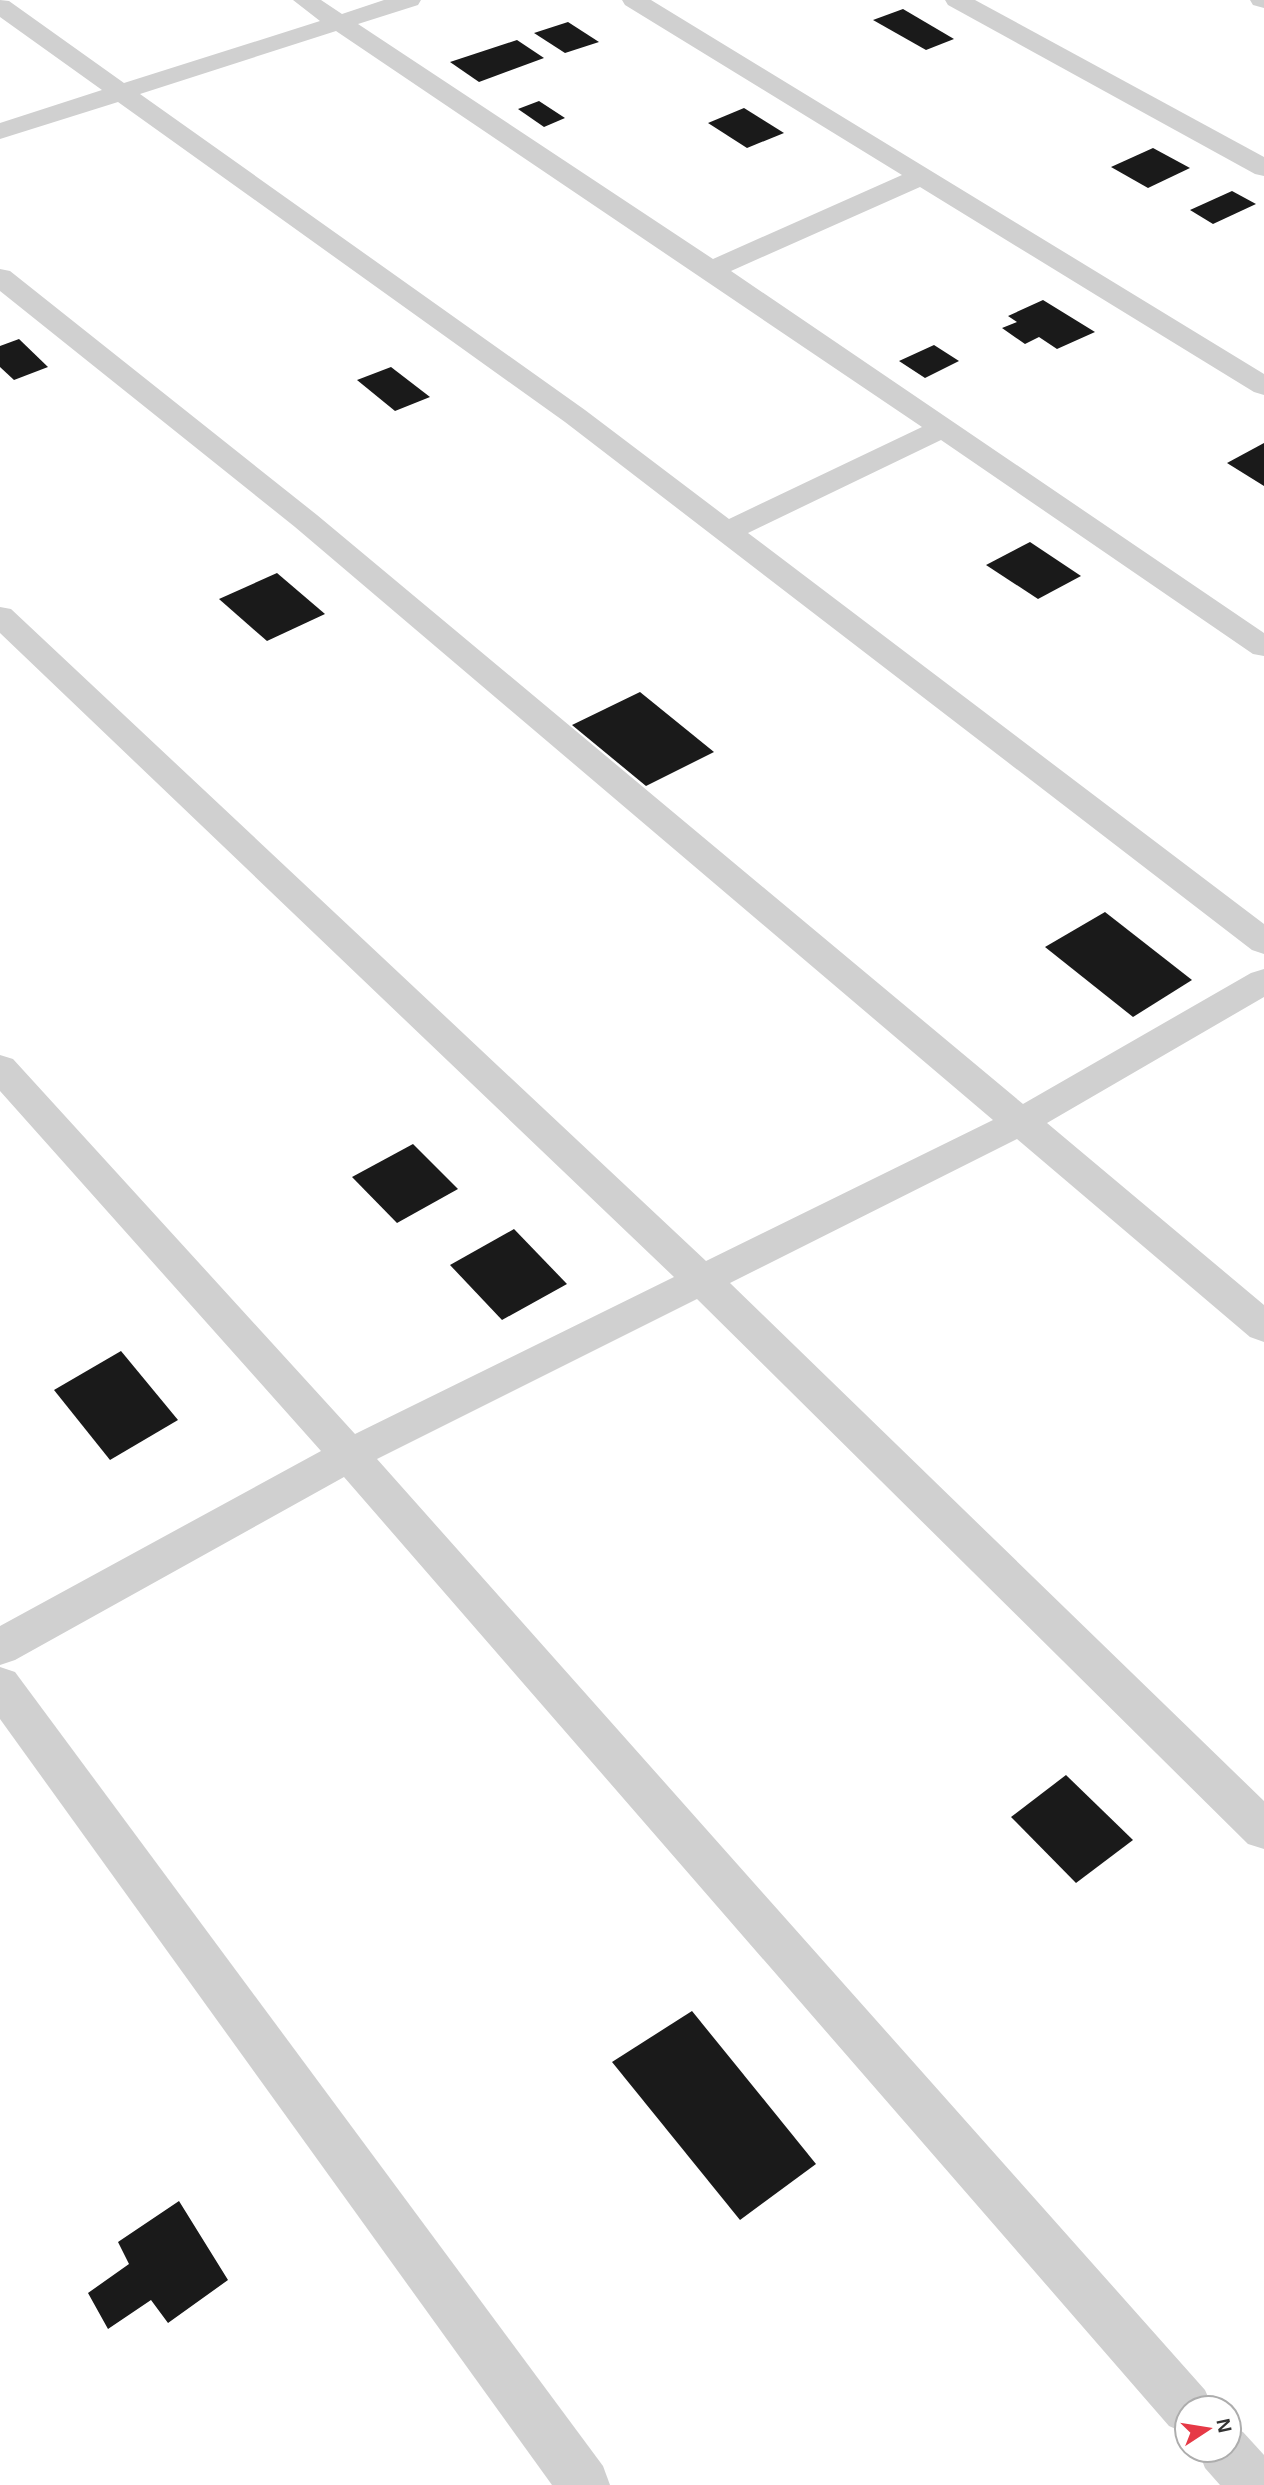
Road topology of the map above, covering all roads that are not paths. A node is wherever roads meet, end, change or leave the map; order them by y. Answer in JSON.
{"nodes":[{"id":1,"x":305,"y":0,"type":"edge"},
{"id":2,"x":409,"y":0,"type":"edge"},
{"id":3,"x":634,"y":0,"type":"edge"},
{"id":4,"x":957,"y":0,"type":"edge"},
{"id":5,"x":0,"y":6,"type":"edge"},
{"id":6,"x":339,"y":22,"type":"junction"},
{"id":7,"x":123,"y":92,"type":"junction"},
{"id":8,"x":0,"y":131,"type":"edge"},
{"id":9,"x":1264,"y":168,"type":"edge"},
{"id":10,"x":922,"y":176,"type":"junction"},
{"id":11,"x":711,"y":270,"type":"junction"},
{"id":12,"x":0,"y":277,"type":"edge"},
{"id":13,"x":1264,"y":386,"type":"edge"},
{"id":14,"x":941,"y":429,"type":"junction"},
{"id":15,"x":728,"y":531,"type":"junction"},
{"id":16,"x":0,"y":616,"type":"edge"},
{"id":17,"x":1264,"y":648,"type":"edge"},
{"id":18,"x":1264,"y":942,"type":"edge"},
{"id":19,"x":1264,"y":981,"type":"edge"},
{"id":20,"x":0,"y":1068,"type":"edge"},
{"id":21,"x":1020,"y":1122,"type":"junction"},
{"id":22,"x":702,"y":1280,"type":"junction"},
{"id":23,"x":1264,"y":1327,"type":"edge"},
{"id":24,"x":349,"y":1455,"type":"junction"},
{"id":25,"x":0,"y":1647,"type":"edge"},
{"id":26,"x":0,"y":1685,"type":"edge"},
{"id":27,"x":1264,"y":1830,"type":"edge"},
{"id":28,"x":1175,"y":2394,"type":"edge"},
{"id":29,"x":1236,"y":2464,"type":"edge"},
{"id":30,"x":584,"y":2485,"type":"edge"},
{"id":31,"x":1255,"y":2485,"type":"edge"}],
"edges":[{"from":1,"to":6,"type":"street"},
{"from":2,"to":6,"type":"street"},
{"from":3,"to":10,"type":"street"},
{"from":4,"to":9,"type":"street"},
{"from":5,"to":7,"type":"street"},
{"from":6,"to":7,"type":"street"},
{"from":6,"to":11,"type":"street"},
{"from":7,"to":8,"type":"street"},
{"from":7,"to":15,"type":"street"},
{"from":10,"to":11,"type":"street"},
{"from":10,"to":13,"type":"street"},
{"from":11,"to":14,"type":"street"},
{"from":12,"to":21,"type":"street"},
{"from":14,"to":15,"type":"street"},
{"from":14,"to":17,"type":"street"},
{"from":15,"to":18,"type":"street"},
{"from":16,"to":22,"type":"street"},
{"from":19,"to":21,"type":"street"},
{"from":20,"to":24,"type":"street"},
{"from":21,"to":22,"type":"street"},
{"from":21,"to":23,"type":"street"},
{"from":22,"to":24,"type":"street"},
{"from":22,"to":27,"type":"street"},
{"from":24,"to":25,"type":"street"},
{"from":24,"to":28,"type":"street"},
{"from":26,"to":30,"type":"street"},
{"from":29,"to":31,"type":"street"}]}
